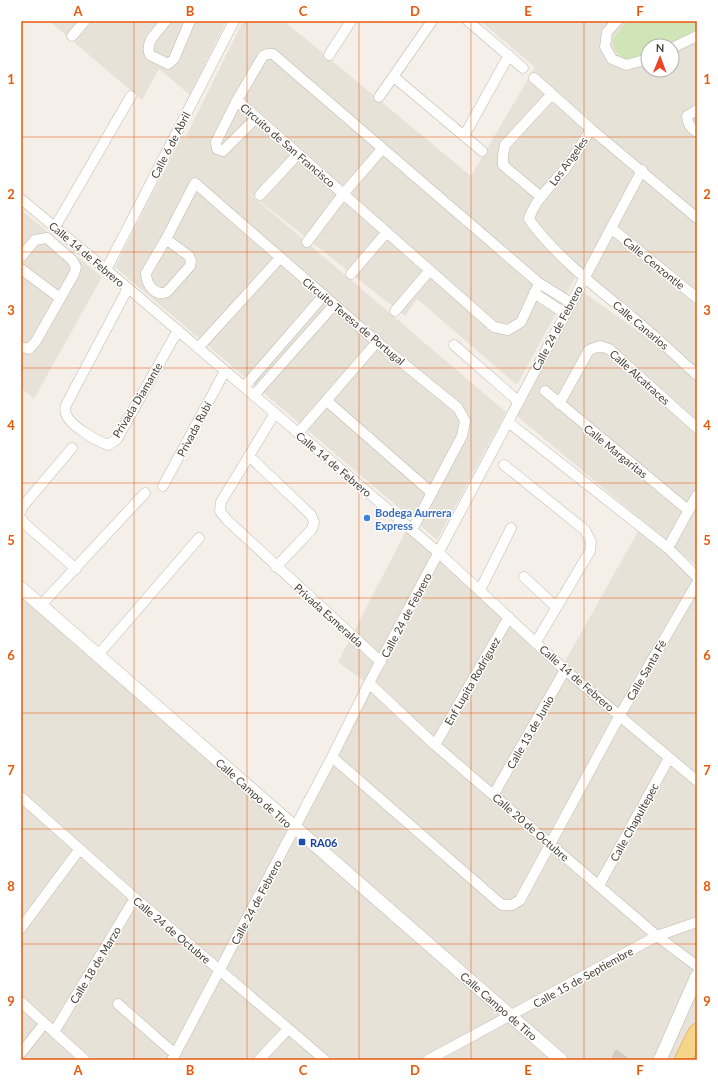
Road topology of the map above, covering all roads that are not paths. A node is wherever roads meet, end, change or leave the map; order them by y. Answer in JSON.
{"nodes":[{"id":1,"x":85,"y":21,"type":"edge"},
{"id":2,"x":166,"y":21,"type":"edge"},
{"id":3,"x":190,"y":21,"type":"edge"},
{"id":4,"x":234,"y":21,"type":"edge"},
{"id":5,"x":351,"y":21,"type":"edge"},
{"id":6,"x":432,"y":21,"type":"edge"},
{"id":7,"x":468,"y":21,"type":"edge"},
{"id":8,"x":617,"y":21,"type":"edge"},
{"id":9,"x":72,"y":36,"type":"dead end"},
{"id":10,"x":697,"y":36,"type":"edge"},
{"id":11,"x":680,"y":44,"type":"edge"},
{"id":12,"x":329,"y":54,"type":"dead end"},
{"id":13,"x":509,"y":55,"type":"junction"},
{"id":14,"x":640,"y":61,"type":"edge"},
{"id":15,"x":523,"y":68,"type":"dead end"},
{"id":16,"x":394,"y":77,"type":"junction"},
{"id":17,"x":534,"y":78,"type":"dead end"},
{"id":18,"x":552,"y":94,"type":"junction"},
{"id":19,"x":131,"y":96,"type":"dead end"},
{"id":20,"x":380,"y":97,"type":"dead end"},
{"id":21,"x":237,"y":100,"type":"junction"},
{"id":22,"x":697,"y":110,"type":"edge"},
{"id":23,"x":256,"y":118,"type":"junction"},
{"id":24,"x":591,"y":129,"type":"junction"},
{"id":25,"x":697,"y":132,"type":"edge"},
{"id":26,"x":464,"y":136,"type":"junction"},
{"id":27,"x":382,"y":149,"type":"junction"},
{"id":28,"x":482,"y":151,"type":"dead end"},
{"id":29,"x":298,"y":154,"type":"junction"},
{"id":30,"x":642,"y":170,"type":"junction"},
{"id":31,"x":344,"y":194,"type":"junction"},
{"id":32,"x":260,"y":195,"type":"dead end"},
{"id":33,"x":541,"y":197,"type":"junction"},
{"id":34,"x":21,"y":199,"type":"edge"},
{"id":35,"x":697,"y":218,"type":"edge"},
{"id":36,"x":55,"y":227,"type":"junction"},
{"id":37,"x":611,"y":228,"type":"junction"},
{"id":38,"x":387,"y":232,"type":"junction"},
{"id":39,"x":166,"y":239,"type":"junction"},
{"id":40,"x":307,"y":242,"type":"dead end"},
{"id":41,"x":21,"y":257,"type":"edge"},
{"id":42,"x":280,"y":258,"type":"junction"},
{"id":43,"x":21,"y":269,"type":"edge"},
{"id":44,"x":106,"y":270,"type":"junction"},
{"id":45,"x":430,"y":270,"type":"junction"},
{"id":46,"x":351,"y":274,"type":"dead end"},
{"id":47,"x":584,"y":277,"type":"junction"},
{"id":48,"x":539,"y":283,"type":"junction"},
{"id":49,"x":128,"y":288,"type":"junction"},
{"id":50,"x":534,"y":293,"type":"junction"},
{"id":51,"x":324,"y":295,"type":"junction"},
{"id":52,"x":60,"y":298,"type":"junction"},
{"id":53,"x":697,"y":298,"type":"edge"},
{"id":54,"x":571,"y":303,"type":"junction"},
{"id":55,"x":334,"y":304,"type":"junction"},
{"id":56,"x":395,"y":311,"type":"dead end"},
{"id":57,"x":566,"y":314,"type":"junction"},
{"id":58,"x":178,"y":330,"type":"junction"},
{"id":59,"x":377,"y":342,"type":"junction"},
{"id":60,"x":454,"y":345,"type":"dead end"},
{"id":61,"x":25,"y":348,"type":"edge"},
{"id":62,"x":198,"y":348,"type":"junction"},
{"id":63,"x":225,"y":371,"type":"junction"},
{"id":64,"x":696,"y":372,"type":"edge"},
{"id":65,"x":244,"y":387,"type":"junction"},
{"id":66,"x":545,"y":391,"type":"dead end"},
{"id":67,"x":254,"y":396,"type":"junction"},
{"id":68,"x":327,"y":401,"type":"junction"},
{"id":69,"x":518,"y":401,"type":"junction"},
{"id":70,"x":559,"y":404,"type":"junction"},
{"id":71,"x":275,"y":413,"type":"junction"},
{"id":72,"x":508,"y":422,"type":"junction"},
{"id":73,"x":697,"y":428,"type":"edge"},
{"id":74,"x":298,"y":433,"type":"junction"},
{"id":75,"x":72,"y":448,"type":"dead end"},
{"id":76,"x":250,"y":456,"type":"junction"},
{"id":77,"x":504,"y":465,"type":"dead end"},
{"id":78,"x":163,"y":486,"type":"dead end"},
{"id":79,"x":145,"y":493,"type":"dead end"},
{"id":80,"x":432,"y":493,"type":"junction"},
{"id":81,"x":697,"y":496,"type":"edge"},
{"id":82,"x":688,"y":510,"type":"junction"},
{"id":83,"x":21,"y":511,"type":"edge"},
{"id":84,"x":21,"y":518,"type":"edge"},
{"id":85,"x":511,"y":528,"type":"dead end"},
{"id":86,"x":412,"y":530,"type":"junction"},
{"id":87,"x":199,"y":538,"type":"dead end"},
{"id":88,"x":668,"y":548,"type":"junction"},
{"id":89,"x":439,"y":553,"type":"junction"},
{"id":90,"x":276,"y":567,"type":"junction"},
{"id":91,"x":76,"y":569,"type":"junction"},
{"id":92,"x":524,"y":577,"type":"dead end"},
{"id":93,"x":697,"y":577,"type":"edge"},
{"id":94,"x":697,"y":583,"type":"edge"},
{"id":95,"x":21,"y":588,"type":"edge"},
{"id":96,"x":480,"y":590,"type":"junction"},
{"id":97,"x":41,"y":605,"type":"junction"},
{"id":98,"x":556,"y":607,"type":"junction"},
{"id":99,"x":509,"y":617,"type":"junction"},
{"id":100,"x":536,"y":642,"type":"junction"},
{"id":101,"x":98,"y":655,"type":"junction"},
{"id":102,"x":381,"y":662,"type":"junction"},
{"id":103,"x":565,"y":670,"type":"junction"},
{"id":104,"x":369,"y":683,"type":"junction"},
{"id":105,"x":620,"y":715,"type":"junction"},
{"id":106,"x":435,"y":745,"type":"junction"},
{"id":107,"x":332,"y":757,"type":"junction"},
{"id":108,"x":669,"y":758,"type":"junction"},
{"id":109,"x":697,"y":781,"type":"edge"},
{"id":110,"x":494,"y":794,"type":"junction"},
{"id":111,"x":23,"y":802,"type":"edge"},
{"id":112,"x":294,"y":829,"type":"junction"},
{"id":113,"x":550,"y":843,"type":"junction"},
{"id":114,"x":80,"y":850,"type":"junction"},
{"id":115,"x":599,"y":885,"type":"junction"},
{"id":116,"x":135,"y":898,"type":"junction"},
{"id":117,"x":697,"y":922,"type":"edge"},
{"id":118,"x":21,"y":928,"type":"edge"},
{"id":119,"x":657,"y":936,"type":"junction"},
{"id":120,"x":697,"y":966,"type":"edge"},
{"id":121,"x":220,"y":970,"type":"junction"},
{"id":122,"x":697,"y":976,"type":"edge"},
{"id":123,"x":21,"y":1002,"type":"edge"},
{"id":124,"x":118,"y":1004,"type":"dead end"},
{"id":125,"x":510,"y":1016,"type":"junction"},
{"id":126,"x":44,"y":1024,"type":"junction"},
{"id":127,"x":288,"y":1029,"type":"junction"},
{"id":128,"x":54,"y":1032,"type":"junction"},
{"id":129,"x":697,"y":1032,"type":"edge"},
{"id":130,"x":21,"y":1053,"type":"edge"},
{"id":131,"x":174,"y":1057,"type":"edge"},
{"id":132,"x":85,"y":1060,"type":"edge"},
{"id":133,"x":259,"y":1060,"type":"edge"},
{"id":134,"x":325,"y":1060,"type":"edge"},
{"id":135,"x":428,"y":1060,"type":"edge"},
{"id":136,"x":561,"y":1060,"type":"edge"},
{"id":137,"x":660,"y":1060,"type":"edge"},
{"id":138,"x":683,"y":1060,"type":"edge"}],
"edges":[{"from":1,"to":9,"type":"street"},
{"from":2,"to":3,"type":"street"},
{"from":4,"to":44,"type":"street","name":"Calle 6 de Abril"},
{"from":5,"to":12,"type":"street"},
{"from":6,"to":16,"type":"street"},
{"from":7,"to":13,"type":"street"},
{"from":8,"to":14,"type":"street"},
{"from":10,"to":11,"type":"street"},
{"from":13,"to":15,"type":"street"},
{"from":13,"to":26,"type":"street"},
{"from":16,"to":20,"type":"street"},
{"from":16,"to":26,"type":"street"},
{"from":17,"to":18,"type":"street","name":"Los Angeles"},
{"from":18,"to":24,"type":"street","name":"Los Angeles"},
{"from":18,"to":33,"type":"street","name":"Los Angeles"},
{"from":19,"to":36,"type":"street"},
{"from":21,"to":23,"type":"street","name":"Circuito de San Francisco"},
{"from":21,"to":23,"type":"street"},
{"from":21,"to":27,"type":"street","name":"Circuito de San Francisco"},
{"from":22,"to":25,"type":"street"},
{"from":23,"to":29,"type":"street","name":"Circuito de San Francisco"},
{"from":24,"to":30,"type":"street","name":"Los Angeles"},
{"from":24,"to":33,"type":"street","name":"Los Angeles"},
{"from":26,"to":28,"type":"street"},
{"from":27,"to":31,"type":"street"},
{"from":27,"to":48,"type":"street","name":"Circuito de San Francisco"},
{"from":29,"to":31,"type":"street","name":"Circuito de San Francisco"},
{"from":29,"to":32,"type":"street"},
{"from":30,"to":35,"type":"street","name":"Los Angeles"},
{"from":30,"to":37,"type":"street","name":"Calle 24 de Febrero"},
{"from":31,"to":38,"type":"street","name":"Circuito de San Francisco"},
{"from":31,"to":40,"type":"street"},
{"from":33,"to":47,"type":"street","name":"Calle Canarios"},
{"from":34,"to":36,"type":"street","name":"Calle 14 de Febrero"},
{"from":36,"to":44,"type":"street","name":"Calle 14 de Febrero"},
{"from":37,"to":47,"type":"street","name":"Calle 24 de Febrero"},
{"from":37,"to":53,"type":"street","name":"Calle Cenzontle"},
{"from":38,"to":45,"type":"street","name":"Circuito de San Francisco"},
{"from":38,"to":46,"type":"street"},
{"from":39,"to":39,"type":"street","name":"Circuito Teresa de Portugal"},
{"from":39,"to":42,"type":"street","name":"Circuito Teresa de Portugal"},
{"from":41,"to":52,"type":"street"},
{"from":42,"to":51,"type":"street","name":"Circuito Teresa de Portugal"},
{"from":42,"to":62,"type":"street"},
{"from":43,"to":52,"type":"street"},
{"from":44,"to":49,"type":"street","name":"Calle 14 de Febrero"},
{"from":45,"to":50,"type":"street","name":"Circuito de San Francisco"},
{"from":45,"to":56,"type":"street"},
{"from":47,"to":54,"type":"street","name":"Calle 24 de Febrero"},
{"from":47,"to":64,"type":"street","name":"Calle Canarios"},
{"from":48,"to":50,"type":"street","name":"Circuito de San Francisco"},
{"from":48,"to":54,"type":"street","name":"Circuito de San Francisco"},
{"from":49,"to":58,"type":"street","name":"Calle 14 de Febrero"},
{"from":49,"to":58,"type":"street","name":"Privada Diamante"},
{"from":50,"to":57,"type":"street"},
{"from":51,"to":55,"type":"street","name":"Circuito Teresa de Portugal"},
{"from":51,"to":65,"type":"street"},
{"from":52,"to":61,"type":"street"},
{"from":54,"to":57,"type":"street","name":"Calle 24 de Febrero"},
{"from":55,"to":59,"type":"street","name":"Circuito Teresa de Portugal"},
{"from":55,"to":67,"type":"street"},
{"from":57,"to":69,"type":"street","name":"Calle 24 de Febrero"},
{"from":58,"to":62,"type":"street","name":"Calle 14 de Febrero"},
{"from":59,"to":68,"type":"street"},
{"from":59,"to":80,"type":"street","name":"Circuito Teresa de Portugal"},
{"from":60,"to":69,"type":"street"},
{"from":62,"to":63,"type":"street","name":"Calle 14 de Febrero"},
{"from":63,"to":65,"type":"street","name":"Calle 14 de Febrero"},
{"from":63,"to":78,"type":"street","name":"Privada Rubí"},
{"from":65,"to":67,"type":"street","name":"Calle 14 de Febrero"},
{"from":66,"to":70,"type":"street","name":"Calle Margaritas"},
{"from":67,"to":71,"type":"street","name":"Calle 14 de Febrero"},
{"from":68,"to":74,"type":"street"},
{"from":68,"to":80,"type":"street"},
{"from":69,"to":72,"type":"street","name":"Calle 24 de Febrero"},
{"from":70,"to":73,"type":"street","name":"Calle Alcatraces"},
{"from":70,"to":82,"type":"street","name":"Calle Margaritas"},
{"from":71,"to":74,"type":"street","name":"Calle 14 de Febrero"},
{"from":71,"to":76,"type":"street","name":"Privada Esmeralda"},
{"from":72,"to":88,"type":"street"},
{"from":72,"to":89,"type":"street","name":"Calle 24 de Febrero"},
{"from":74,"to":86,"type":"street","name":"Calle 14 de Febrero"},
{"from":75,"to":83,"type":"street"},
{"from":76,"to":90,"type":"street","name":"Privada Esmeralda"},
{"from":76,"to":90,"type":"street"},
{"from":77,"to":98,"type":"street"},
{"from":79,"to":91,"type":"street"},
{"from":80,"to":86,"type":"street","name":"Circuito Teresa de Portugal"},
{"from":81,"to":82,"type":"street"},
{"from":82,"to":88,"type":"street"},
{"from":84,"to":91,"type":"street"},
{"from":85,"to":96,"type":"street"},
{"from":86,"to":89,"type":"street","name":"Calle 14 de Febrero"},
{"from":87,"to":101,"type":"street"},
{"from":88,"to":93,"type":"street"},
{"from":89,"to":96,"type":"street","name":"Calle 14 de Febrero"},
{"from":89,"to":102,"type":"street","name":"Calle 24 de Febrero"},
{"from":90,"to":102,"type":"street","name":"Privada Esmeralda"},
{"from":91,"to":97,"type":"street"},
{"from":92,"to":98,"type":"street"},
{"from":94,"to":105,"type":"street","name":"Calle Santa Fé"},
{"from":95,"to":97,"type":"street","name":"Calle Campo de Tiro"},
{"from":96,"to":99,"type":"street","name":"Calle 14 de Febrero"},
{"from":97,"to":101,"type":"street","name":"Calle Campo de Tiro"},
{"from":98,"to":100,"type":"street"},
{"from":99,"to":100,"type":"street","name":"Calle 14 de Febrero"},
{"from":99,"to":106,"type":"street","name":"Enf Lupita Rodríguez"},
{"from":100,"to":103,"type":"street","name":"Calle 14 de Febrero"},
{"from":101,"to":112,"type":"street","name":"Calle Campo de Tiro"},
{"from":102,"to":104,"type":"street","name":"Calle 24 de Febrero"},
{"from":103,"to":105,"type":"street","name":"Calle 14 de Febrero"},
{"from":103,"to":110,"type":"street","name":"Calle 13 de Junio"},
{"from":104,"to":106,"type":"street","name":"Calle 20 de Octubre"},
{"from":104,"to":107,"type":"street","name":"Calle 24 de Febrero"},
{"from":105,"to":108,"type":"street","name":"Calle 14 de Febrero"},
{"from":105,"to":113,"type":"street","name":"Calle Santa Fé"},
{"from":106,"to":110,"type":"street","name":"Calle 20 de Octubre"},
{"from":107,"to":112,"type":"street","name":"Calle 24 de Febrero"},
{"from":107,"to":113,"type":"street","name":"Calle Santa Fé"},
{"from":108,"to":109,"type":"street","name":"Calle 14 de Febrero"},
{"from":108,"to":115,"type":"street","name":"Calle Chapultepec"},
{"from":110,"to":113,"type":"street","name":"Calle 20 de Octubre"},
{"from":111,"to":114,"type":"street","name":"Calle 24 de Octubre"},
{"from":112,"to":121,"type":"street","name":"Calle 24 de Febrero"},
{"from":112,"to":125,"type":"street","name":"Calle Campo de Tiro"},
{"from":113,"to":115,"type":"street","name":"Calle 20 de Octubre"},
{"from":114,"to":116,"type":"street","name":"Calle 24 de Octubre"},
{"from":114,"to":118,"type":"street"},
{"from":115,"to":119,"type":"street","name":"Calle 20 de Octubre"},
{"from":116,"to":121,"type":"street","name":"Calle 24 de Octubre"},
{"from":116,"to":128,"type":"street","name":"Calle 18 de Marzo"},
{"from":117,"to":119,"type":"street","name":"Calle 15 de Septiembre"},
{"from":119,"to":120,"type":"street","name":"Calle 20 de Octubre"},
{"from":119,"to":125,"type":"street","name":"Calle 15 de Septiembre"},
{"from":121,"to":127,"type":"street","name":"Calle 24 de Octubre"},
{"from":121,"to":131,"type":"street","name":"Calle 24 de Febrero"},
{"from":122,"to":137,"type":"street"},
{"from":123,"to":126,"type":"street"},
{"from":124,"to":131,"type":"street"},
{"from":125,"to":135,"type":"street","name":"Calle 15 de Septiembre"},
{"from":125,"to":136,"type":"street","name":"Calle Campo de Tiro"},
{"from":126,"to":128,"type":"street"},
{"from":126,"to":130,"type":"street"},
{"from":127,"to":133,"type":"street"},
{"from":127,"to":134,"type":"street","name":"Calle 24 de Octubre"},
{"from":128,"to":132,"type":"street"},
{"from":129,"to":138,"type":"highway"}]}
